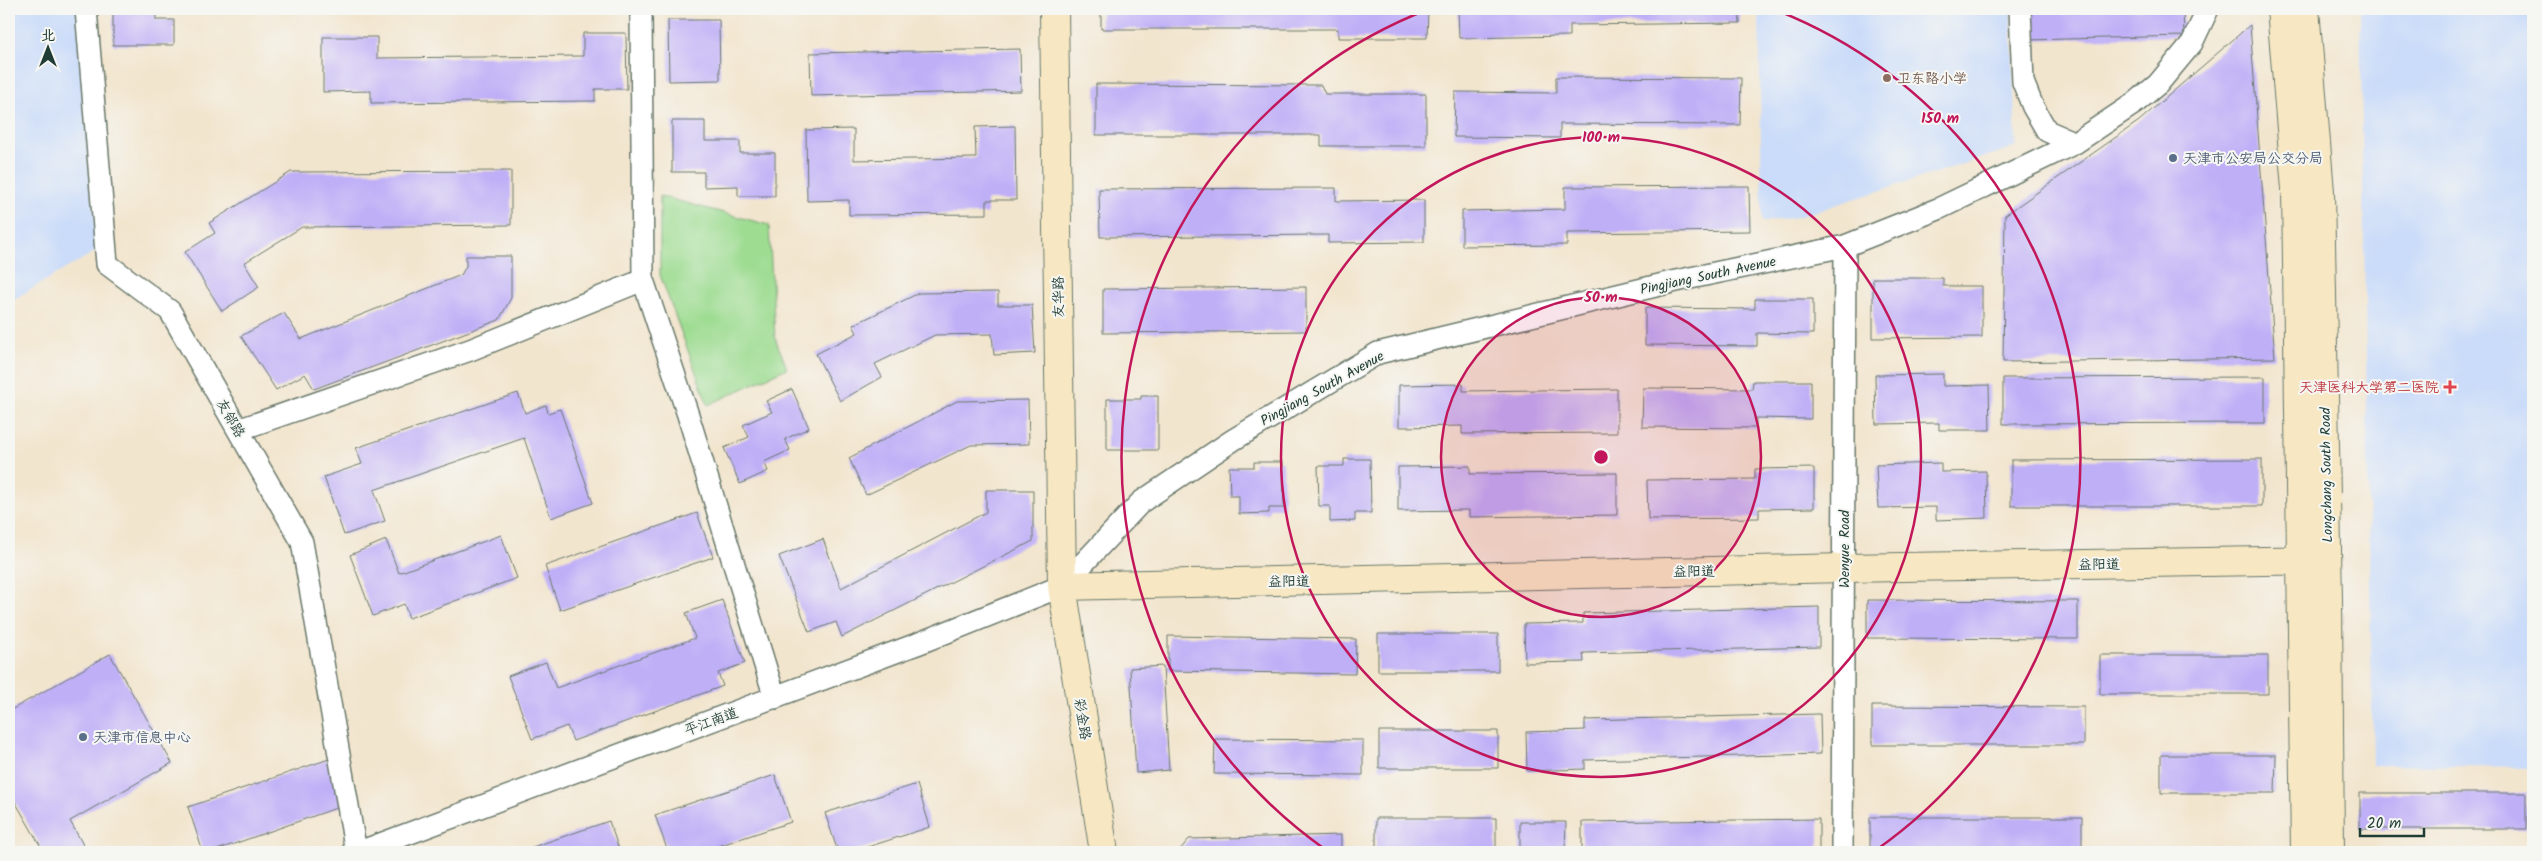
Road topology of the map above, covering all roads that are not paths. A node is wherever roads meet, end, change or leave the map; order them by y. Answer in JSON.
{"nodes":[{"id":1,"x":86,"y":9,"type":"edge"},
{"id":2,"x":641,"y":9,"type":"edge"},
{"id":3,"x":1054,"y":9,"type":"edge"},
{"id":4,"x":2020,"y":9,"type":"edge"},
{"id":5,"x":2208,"y":9,"type":"edge"},
{"id":6,"x":2282,"y":9,"type":"edge"},
{"id":7,"x":2305,"y":9,"type":"edge"},
{"id":8,"x":2075,"y":143,"type":"junction"},
{"id":9,"x":1845,"y":246,"type":"junction"},
{"id":10,"x":643,"y":280,"type":"junction"},
{"id":11,"x":238,"y":430,"type":"junction"},
{"id":12,"x":2314,"y":560,"type":"junction"},
{"id":13,"x":1844,"y":568,"type":"junction"},
{"id":14,"x":1062,"y":586,"type":"junction"},
{"id":15,"x":775,"y":698,"type":"junction"},
{"id":16,"x":357,"y":852,"type":"edge"},
{"id":17,"x":1104,"y":852,"type":"edge"},
{"id":18,"x":1842,"y":852,"type":"edge"},
{"id":19,"x":2305,"y":852,"type":"edge"},
{"id":20,"x":2330,"y":852,"type":"edge"}],
"edges":[{"from":1,"to":11,"type":"street","name":"友邻路"},
{"from":2,"to":10,"type":"street"},
{"from":3,"to":14,"type":"street","name":"友华路"},
{"from":4,"to":8,"type":"street"},
{"from":5,"to":8,"type":"street","name":"Pingjiang South Avenue"},
{"from":6,"to":12,"type":"street","name":"Longchang South Road"},
{"from":7,"to":12,"type":"street","name":"Longchang South Road"},
{"from":8,"to":9,"type":"street","name":"Pingjiang South Avenue"},
{"from":9,"to":13,"type":"street","name":"Wenyue Road"},
{"from":9,"to":14,"type":"street","name":"Pingjiang South Avenue"},
{"from":10,"to":11,"type":"street"},
{"from":10,"to":15,"type":"street"},
{"from":11,"to":16,"type":"street","name":"友邻路"},
{"from":12,"to":13,"type":"street","name":"益阳道"},
{"from":12,"to":19,"type":"street","name":"Longchang South Road"},
{"from":12,"to":20,"type":"street","name":"Longchang South Road"},
{"from":13,"to":14,"type":"street","name":"益阳道"},
{"from":13,"to":18,"type":"street","name":"Wenyue Road"},
{"from":14,"to":15,"type":"street","name":"平江南道"},
{"from":14,"to":17,"type":"street","name":"彩金路"},
{"from":15,"to":16,"type":"street","name":"平江南道"}]}
